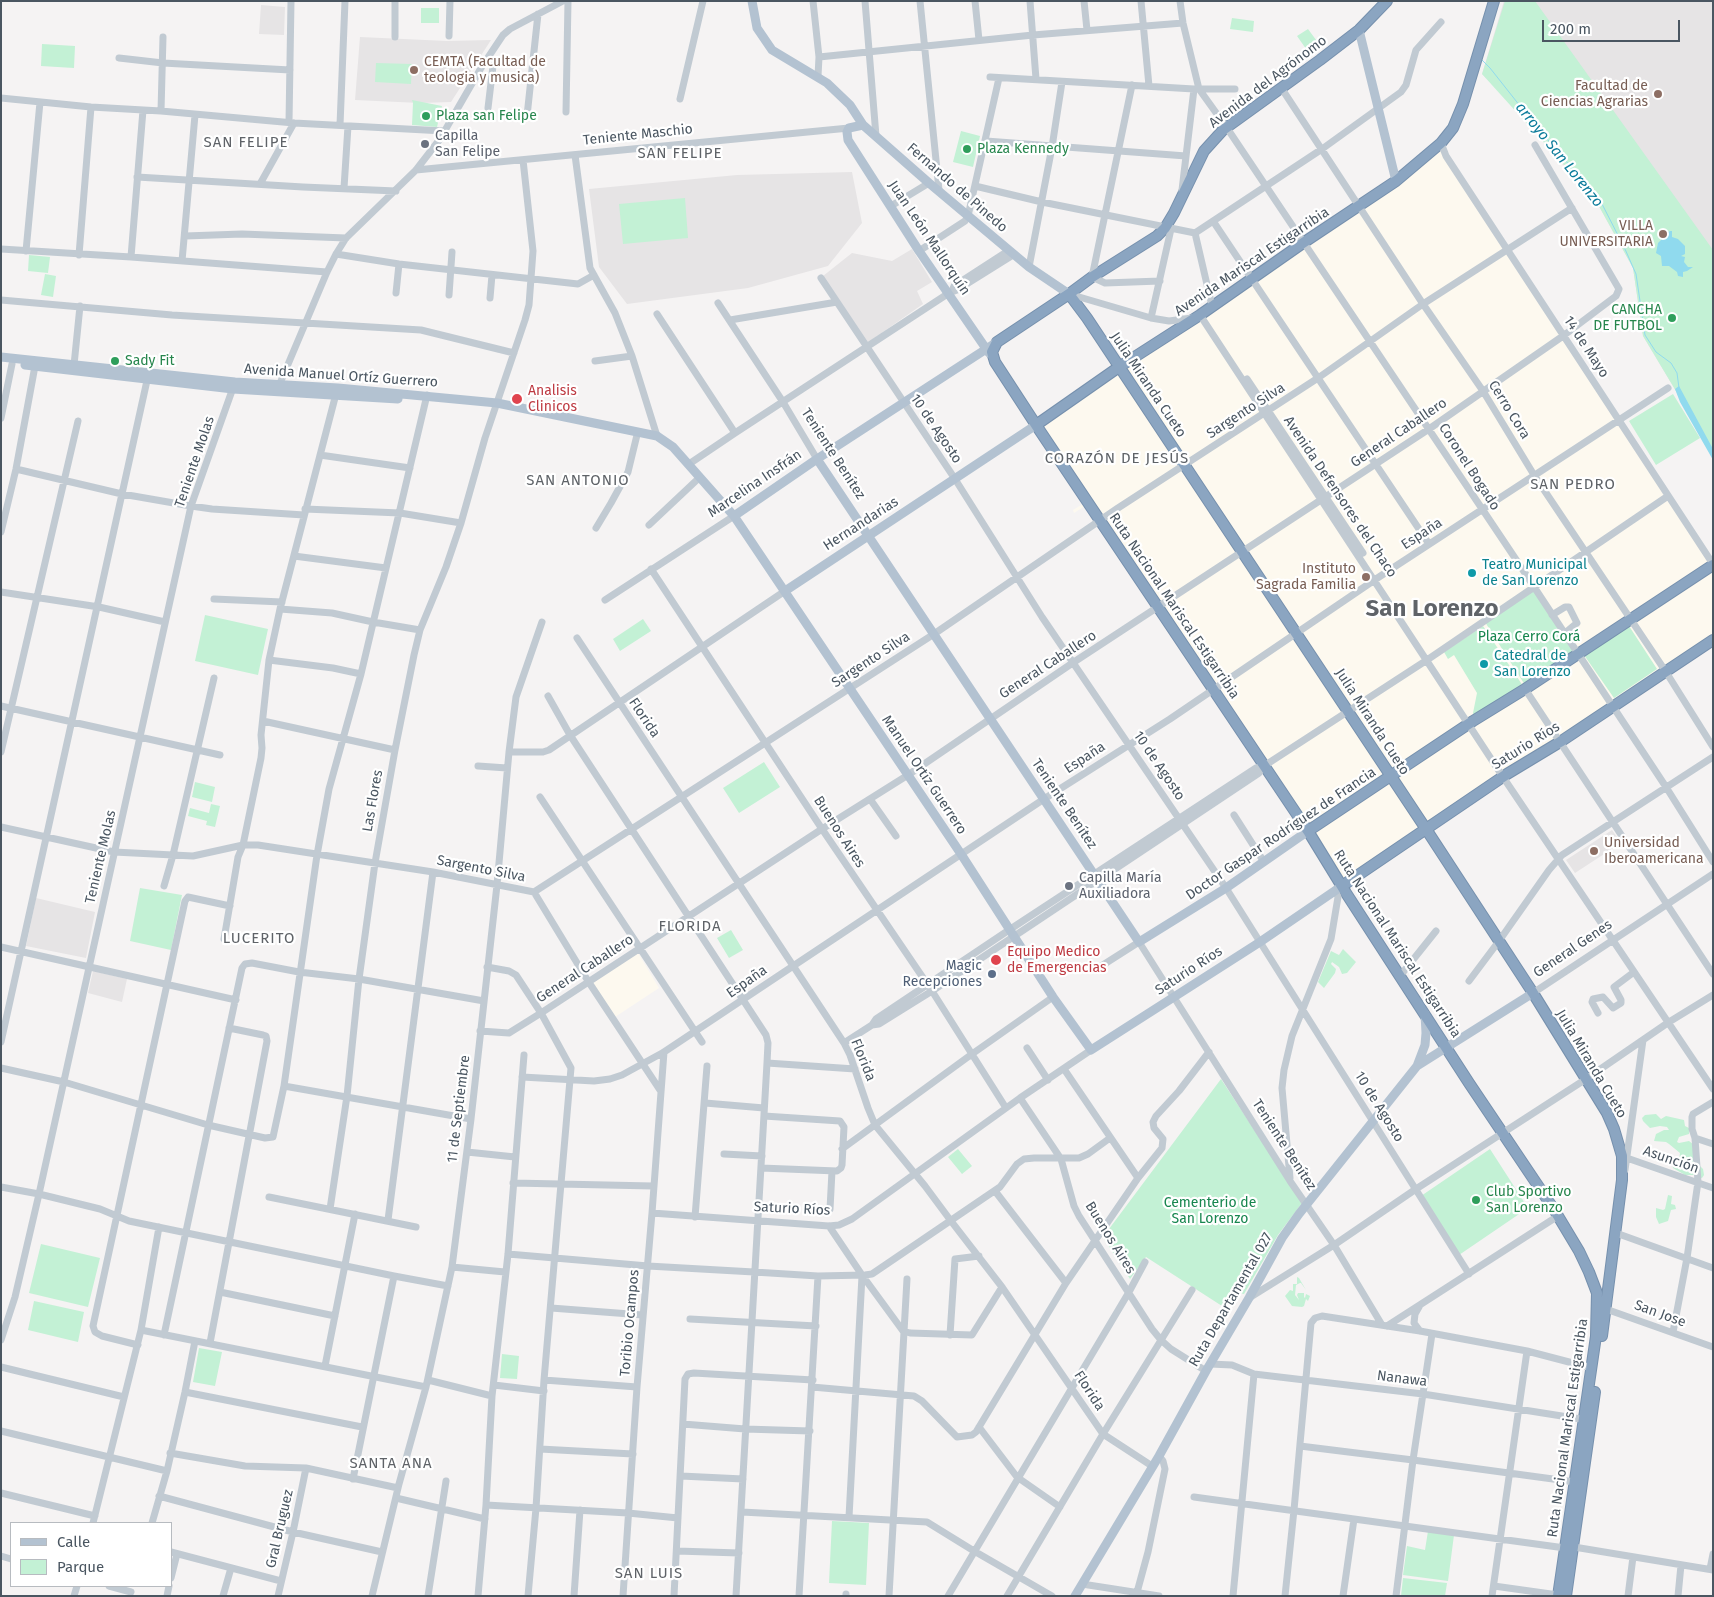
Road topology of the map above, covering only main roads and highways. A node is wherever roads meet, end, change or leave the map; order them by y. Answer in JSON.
{"nodes":[{"id":1,"x":752,"y":1,"type":"edge"},
{"id":2,"x":1387,"y":1,"type":"edge"},
{"id":3,"x":1494,"y":1,"type":"edge"},
{"id":4,"x":1358,"y":30,"type":"junction"},
{"id":5,"x":863,"y":125,"type":"junction"},
{"id":6,"x":850,"y":128,"type":"joint"},
{"id":7,"x":1398,"y":179,"type":"junction"},
{"id":8,"x":1069,"y":294,"type":"junction"},
{"id":9,"x":997,"y":342,"type":"junction"},
{"id":10,"x":986,"y":349,"type":"junction"},
{"id":11,"x":1,"y":357,"type":"edge"},
{"id":12,"x":995,"y":362,"type":"junction"},
{"id":13,"x":1,"y":363,"type":"edge"},
{"id":14,"x":38,"y":364,"type":"junction"},
{"id":15,"x":1119,"y":367,"type":"junction"},
{"id":16,"x":148,"y":376,"type":"junction"},
{"id":17,"x":496,"y":406,"type":"junction"},
{"id":18,"x":1036,"y":425,"type":"junction"},
{"id":19,"x":674,"y":447,"type":"junction"},
{"id":20,"x":817,"y":458,"type":"junction"},
{"id":21,"x":734,"y":516,"type":"junction"},
{"id":22,"x":869,"y":534,"type":"junction"},
{"id":23,"x":1713,"y":564,"type":"edge"},
{"id":24,"x":786,"y":591,"type":"junction"},
{"id":25,"x":1713,"y":640,"type":"edge"},
{"id":26,"x":1392,"y":777,"type":"junction"},
{"id":27,"x":1426,"y":829,"type":"junction"},
{"id":28,"x":1308,"y":832,"type":"junction"},
{"id":29,"x":1340,"y":892,"type":"junction"},
{"id":30,"x":1139,"y":942,"type":"joint"},
{"id":31,"x":1532,"y":992,"type":"junction"},
{"id":32,"x":1425,"y":1013,"type":"junction"},
{"id":33,"x":1448,"y":1048,"type":"junction"},
{"id":34,"x":1091,"y":1050,"type":"joint"},
{"id":35,"x":1417,"y":1066,"type":"junction"},
{"id":36,"x":1608,"y":1286,"type":"junction"},
{"id":37,"x":1595,"y":1288,"type":"junction"},
{"id":38,"x":1602,"y":1308,"type":"junction"},
{"id":39,"x":1588,"y":1420,"type":"junction"},
{"id":40,"x":1569,"y":1548,"type":"junction"},
{"id":41,"x":1561,"y":1595,"type":"edge"},
{"id":42,"x":1075,"y":1596,"type":"edge"}],
"edges":[{"from":1,"to":5,"type":"main road","name":"Fernando de Pinedo"},
{"from":2,"to":4,"type":"highway","name":"Avenida del Agrónomo"},
{"from":3,"to":7,"type":"highway","name":"Avenida Mariscal Estigarribia"},
{"from":4,"to":7,"type":"main road"},
{"from":4,"to":8,"type":"highway","name":"Avenida del Agrónomo"},
{"from":5,"to":6,"type":"main road","name":"Teniente Maschio"},
{"from":5,"to":8,"type":"main road","name":"Fernando de Pinedo"},
{"from":6,"to":10,"type":"main road","name":"Juan León Mallorquín"},
{"from":7,"to":15,"type":"highway","name":"Avenida Mariscal Estigarribia"},
{"from":8,"to":9,"type":"highway","name":"Avenida del Agrónomo"},
{"from":8,"to":15,"type":"highway","name":"Julia Miranda Cueto"},
{"from":9,"to":10,"type":"main road","name":"Marcelina Insfrán"},
{"from":9,"to":12,"type":"highway"},
{"from":10,"to":12,"type":"main road","name":"Juan León Mallorquín"},
{"from":10,"to":20,"type":"main road","name":"Marcelina Insfrán"},
{"from":11,"to":14,"type":"main road","name":"Avenida Manuel Ortíz Guerrero"},
{"from":12,"to":18,"type":"highway","name":"Ruta Nacional Mariscal Estigarribia"},
{"from":13,"to":14,"type":"main road","name":"Avenida Manuel Ortíz Guerrero"},
{"from":14,"to":16,"type":"main road","name":"Avenida Manuel Ortíz Guerrero"},
{"from":14,"to":16,"type":"main road","name":"Avenida Manuel Ortíz Guerrero"},
{"from":15,"to":18,"type":"highway","name":"Hernandarias"},
{"from":15,"to":26,"type":"highway","name":"Julia Miranda Cueto"},
{"from":16,"to":17,"type":"main road","name":"Avenida Manuel Ortíz Guerrero"},
{"from":17,"to":19,"type":"main road","name":"Avenida Manuel Ortíz Guerrero"},
{"from":17,"to":19,"type":"main road","name":"Avenida Manuel Ortíz Guerrero"},
{"from":18,"to":22,"type":"main road","name":"Hernandarias"},
{"from":18,"to":28,"type":"highway","name":"Ruta Nacional Mariscal Estigarribia"},
{"from":19,"to":21,"type":"main road","name":"Avenida Manuel Ortíz Guerrero"},
{"from":20,"to":21,"type":"main road","name":"Marcelina Insfrán"},
{"from":20,"to":22,"type":"main road","name":"Teniente Benítez"},
{"from":21,"to":24,"type":"main road","name":"Manuel Ortíz Guerrero"},
{"from":22,"to":24,"type":"main road","name":"Hernandarias"},
{"from":22,"to":30,"type":"main road","name":"Teniente Benítez"},
{"from":23,"to":26,"type":"highway","name":"Doctor Gaspar Rodríguez de Francia"},
{"from":24,"to":34,"type":"main road","name":"Manuel Ortíz Guerrero"},
{"from":25,"to":27,"type":"highway","name":"Saturio Ríos"},
{"from":26,"to":27,"type":"highway","name":"Julia Miranda Cueto"},
{"from":26,"to":28,"type":"highway","name":"Doctor Gaspar Rodríguez de Francia"},
{"from":27,"to":29,"type":"highway","name":"Saturio Ríos"},
{"from":27,"to":31,"type":"highway","name":"Julia Miranda Cueto"},
{"from":28,"to":29,"type":"highway","name":"Ruta Nacional Mariscal Estigarribia"},
{"from":28,"to":30,"type":"main road","name":"Doctor Gaspar Rodríguez de Francia"},
{"from":29,"to":32,"type":"highway","name":"Ruta Nacional Mariscal Estigarribia"},
{"from":29,"to":34,"type":"main road","name":"Saturio Ríos"},
{"from":31,"to":33,"type":"main road","name":"General Genes"},
{"from":31,"to":36,"type":"highway","name":"Julia Miranda Cueto"},
{"from":32,"to":33,"type":"highway","name":"Ruta Nacional Mariscal Estigarribia"},
{"from":32,"to":35,"type":"main road"},
{"from":33,"to":35,"type":"main road","name":"Ruta Departamental 027"},
{"from":33,"to":37,"type":"highway","name":"Ruta Nacional Mariscal Estigarribia"},
{"from":35,"to":42,"type":"main road","name":"Ruta Departamental 027"},
{"from":36,"to":37,"type":"highway"},
{"from":36,"to":38,"type":"highway","name":"Julia Miranda Cueto"},
{"from":37,"to":38,"type":"highway","name":"Ruta Nacional Mariscal Estigarribia"},
{"from":38,"to":39,"type":"highway","name":"Ruta Nacional Mariscal Estigarribia"},
{"from":38,"to":39,"type":"highway","name":"Ruta Nacional Mariscal Estigarribia"},
{"from":39,"to":40,"type":"highway","name":"Ruta Nacional Mariscal Estigarribia"},
{"from":39,"to":40,"type":"highway","name":"Ruta Nacional Mariscal Estigarribia"},
{"from":40,"to":41,"type":"highway","name":"Ruta Nacional Mariscal Estigarribia"}]}
